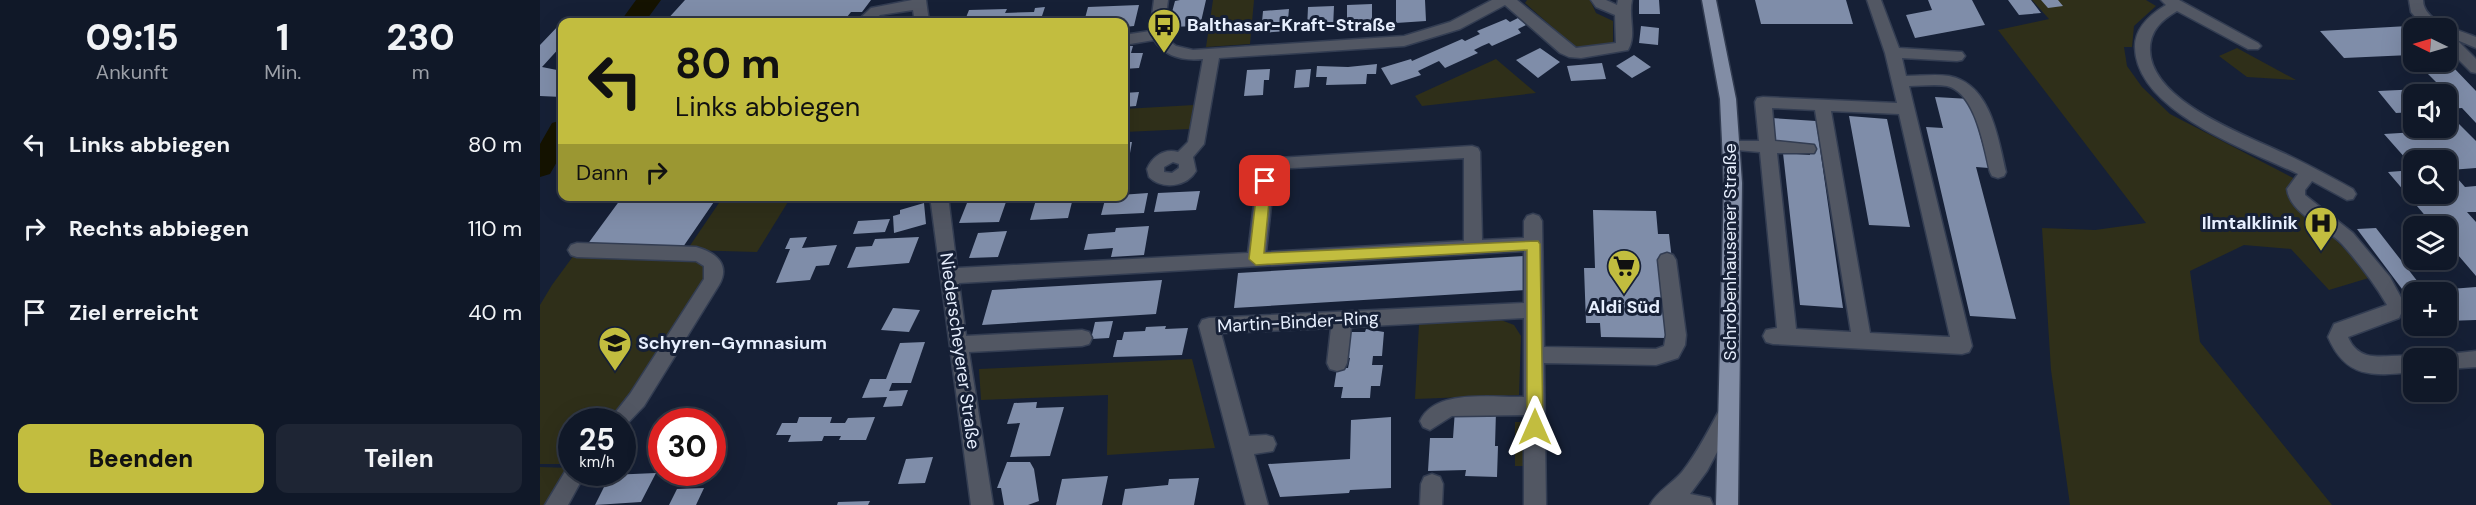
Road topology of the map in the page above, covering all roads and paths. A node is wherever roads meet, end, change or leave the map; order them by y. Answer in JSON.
{"nodes":[{"id":1,"x":1161,"y":0,"type":"edge"},
{"id":2,"x":1502,"y":0,"type":"edge"},
{"id":3,"x":1508,"y":0,"type":"edge"},
{"id":4,"x":1598,"y":0,"type":"edge"},
{"id":5,"x":1709,"y":0,"type":"edge"},
{"id":6,"x":1874,"y":0,"type":"edge"},
{"id":7,"x":2416,"y":0,"type":"edge"},
{"id":8,"x":920,"y":2,"type":"edge"},
{"id":9,"x":2173,"y":2,"type":"edge"},
{"id":10,"x":1623,"y":6,"type":"edge"},
{"id":11,"x":868,"y":18,"type":"edge"},
{"id":12,"x":922,"y":18,"type":"edge"},
{"id":13,"x":2425,"y":18,"type":"edge"},
{"id":14,"x":2457,"y":32,"type":"edge"},
{"id":15,"x":1157,"y":35,"type":"junction"},
{"id":16,"x":2472,"y":37,"type":"edge"},
{"id":17,"x":1128,"y":39,"type":"edge"},
{"id":18,"x":2253,"y":46,"type":"dead end"},
{"id":19,"x":2457,"y":49,"type":"edge"},
{"id":20,"x":1893,"y":53,"type":"junction"},
{"id":21,"x":1212,"y":54,"type":"junction"},
{"id":22,"x":1940,"y":55,"type":"junction"},
{"id":23,"x":1957,"y":56,"type":"dead end"},
{"id":24,"x":2476,"y":68,"type":"edge"},
{"id":25,"x":1899,"y":81,"type":"junction"},
{"id":26,"x":1953,"y":82,"type":"junction"},
{"id":27,"x":1822,"y":105,"type":"junction"},
{"id":28,"x":1906,"y":109,"type":"junction"},
{"id":29,"x":1731,"y":145,"type":"junction"},
{"id":30,"x":1767,"y":147,"type":"junction"},
{"id":31,"x":1808,"y":149,"type":"dead end"},
{"id":32,"x":1183,"y":157,"type":"dead end"},
{"id":33,"x":1998,"y":172,"type":"dead end"},
{"id":34,"x":2309,"y":173,"type":"junction"},
{"id":35,"x":2347,"y":194,"type":"dead end"},
{"id":36,"x":940,"y":201,"type":"edge"},
{"id":37,"x":1533,"y":221,"type":"dead end"},
{"id":38,"x":1533,"y":244,"type":"junction"},
{"id":39,"x":1473,"y":248,"type":"junction"},
{"id":40,"x":577,"y":250,"type":"dead end"},
{"id":41,"x":1256,"y":259,"type":"junction"},
{"id":42,"x":1667,"y":260,"type":"dead end"},
{"id":43,"x":949,"y":276,"type":"junction"},
{"id":44,"x":1534,"y":310,"type":"junction"},
{"id":45,"x":1342,"y":319,"type":"junction"},
{"id":46,"x":1082,"y":338,"type":"dead end"},
{"id":47,"x":1862,"y":340,"type":"junction"},
{"id":48,"x":958,"y":345,"type":"junction"},
{"id":49,"x":1534,"y":355,"type":"junction"},
{"id":50,"x":2476,"y":359,"type":"edge"},
{"id":51,"x":2457,"y":360,"type":"edge"},
{"id":52,"x":1337,"y":363,"type":"dead end"},
{"id":53,"x":2403,"y":364,"type":"edge"},
{"id":54,"x":1535,"y":406,"type":"junction"},
{"id":55,"x":630,"y":408,"type":"edge"},
{"id":56,"x":1728,"y":413,"type":"junction"},
{"id":57,"x":1430,"y":421,"type":"dead end"},
{"id":58,"x":1266,"y":444,"type":"dead end"},
{"id":59,"x":1241,"y":446,"type":"junction"},
{"id":60,"x":568,"y":486,"type":"edge"},
{"id":61,"x":1665,"y":503,"type":"edge"},
{"id":62,"x":556,"y":505,"type":"edge"},
{"id":63,"x":982,"y":505,"type":"edge"},
{"id":64,"x":1257,"y":505,"type":"edge"},
{"id":65,"x":1535,"y":505,"type":"edge"},
{"id":66,"x":1702,"y":505,"type":"edge"},
{"id":67,"x":1727,"y":505,"type":"edge"}],
"edges":[{"from":1,"to":15,"type":"street"},
{"from":2,"to":21,"type":"street"},
{"from":3,"to":10,"type":"street"},
{"from":4,"to":10,"type":"street"},
{"from":5,"to":29,"type":"main road","name":"Schrobenhausener Straße"},
{"from":6,"to":20,"type":"street"},
{"from":7,"to":13,"type":"street"},
{"from":8,"to":11,"type":"street"},
{"from":8,"to":12,"type":"street"},
{"from":9,"to":18,"type":"street"},
{"from":9,"to":34,"type":"street"},
{"from":14,"to":16,"type":"street"},
{"from":15,"to":17,"type":"street"},
{"from":15,"to":21,"type":"street"},
{"from":19,"to":24,"type":"street"},
{"from":20,"to":22,"type":"street"},
{"from":20,"to":25,"type":"street"},
{"from":21,"to":32,"type":"street"},
{"from":22,"to":23,"type":"street"},
{"from":22,"to":26,"type":"street"},
{"from":25,"to":26,"type":"street"},
{"from":25,"to":28,"type":"street"},
{"from":26,"to":33,"type":"street"},
{"from":27,"to":28,"type":"street"},
{"from":27,"to":30,"type":"street"},
{"from":27,"to":47,"type":"street"},
{"from":28,"to":47,"type":"street"},
{"from":29,"to":30,"type":"street"},
{"from":29,"to":56,"type":"main road","name":"Schrobenhausener Straße"},
{"from":30,"to":31,"type":"street"},
{"from":30,"to":47,"type":"street"},
{"from":34,"to":35,"type":"street"},
{"from":34,"to":53,"type":"street"},
{"from":36,"to":43,"type":"street","name":"Niederscheyerer Straße"},
{"from":37,"to":38,"type":"street"},
{"from":38,"to":39,"type":"street"},
{"from":38,"to":44,"type":"street"},
{"from":39,"to":41,"type":"street"},
{"from":39,"to":41,"type":"street"},
{"from":40,"to":55,"type":"street"},
{"from":41,"to":43,"type":"street"},
{"from":42,"to":49,"type":"street"},
{"from":43,"to":48,"type":"street","name":"Niederscheyerer Straße"},
{"from":44,"to":45,"type":"street","name":"Martin-Binder-Ring"},
{"from":44,"to":49,"type":"street"},
{"from":45,"to":52,"type":"street"},
{"from":45,"to":59,"type":"street","name":"Martin-Binder-Ring"},
{"from":46,"to":48,"type":"street"},
{"from":48,"to":63,"type":"street","name":"Niederscheyerer Straße"},
{"from":49,"to":54,"type":"street"},
{"from":50,"to":51,"type":"street"},
{"from":54,"to":57,"type":"street"},
{"from":54,"to":65,"type":"street"},
{"from":56,"to":61,"type":"street"},
{"from":56,"to":67,"type":"main road","name":"Schrobenhausener Straße"},
{"from":58,"to":59,"type":"street"},
{"from":59,"to":64,"type":"street","name":"Martin-Binder-Ring"},
{"from":60,"to":62,"type":"street"},
{"from":61,"to":66,"type":"street"}]}
